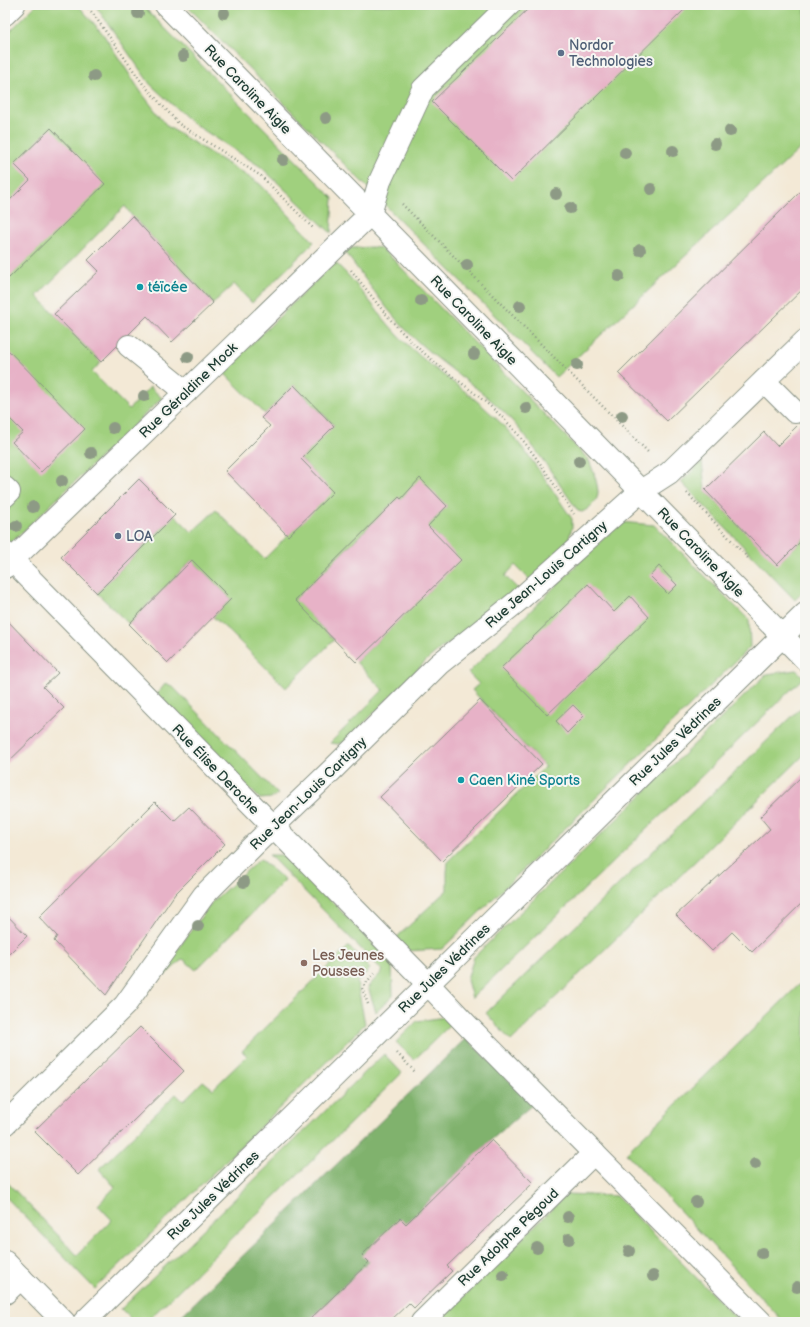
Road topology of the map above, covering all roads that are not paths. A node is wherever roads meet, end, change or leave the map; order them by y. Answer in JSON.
{"nodes":[{"id":1,"x":14,"y":5,"type":"edge"},
{"id":2,"x":166,"y":5,"type":"edge"},
{"id":3,"x":509,"y":5,"type":"edge"},
{"id":4,"x":5,"y":14,"type":"edge"},
{"id":5,"x":370,"y":214,"type":"junction"},
{"id":6,"x":805,"y":341,"type":"edge"},
{"id":7,"x":129,"y":346,"type":"dead end"},
{"id":8,"x":764,"y":380,"type":"junction"},
{"id":9,"x":186,"y":392,"type":"junction"},
{"id":10,"x":796,"y":412,"type":"dead end"},
{"id":11,"x":5,"y":488,"type":"edge"},
{"id":12,"x":641,"y":491,"type":"junction"},
{"id":13,"x":5,"y":496,"type":"edge"},
{"id":14,"x":7,"y":560,"type":"edge"},
{"id":15,"x":805,"y":614,"type":"edge"},
{"id":16,"x":782,"y":636,"type":"junction"},
{"id":17,"x":805,"y":660,"type":"edge"},
{"id":18,"x":273,"y":827,"type":"junction"},
{"id":19,"x":428,"y":984,"type":"junction"},
{"id":20,"x":5,"y":1124,"type":"edge"},
{"id":21,"x":594,"y":1153,"type":"junction"},
{"id":22,"x":5,"y":1262,"type":"edge"},
{"id":23,"x":21,"y":1278,"type":"junction"},
{"id":24,"x":5,"y":1293,"type":"edge"},
{"id":25,"x":64,"y":1322,"type":"edge"},
{"id":26,"x":84,"y":1322,"type":"edge"},
{"id":27,"x":422,"y":1322,"type":"edge"},
{"id":28,"x":761,"y":1322,"type":"edge"}],
"edges":[{"from":1,"to":4,"type":"street"},
{"from":2,"to":5,"type":"street","name":"Rue Caroline Aigle"},
{"from":3,"to":5,"type":"street"},
{"from":5,"to":9,"type":"street","name":"Rue Géraldine Mock"},
{"from":5,"to":12,"type":"street","name":"Rue Caroline Aigle"},
{"from":6,"to":8,"type":"street","name":"Rue Jean-Louis Cartigny"},
{"from":7,"to":9,"type":"street"},
{"from":8,"to":10,"type":"street"},
{"from":8,"to":12,"type":"street","name":"Rue Jean-Louis Cartigny"},
{"from":9,"to":14,"type":"street","name":"Rue Géraldine Mock"},
{"from":11,"to":13,"type":"street"},
{"from":12,"to":16,"type":"street","name":"Rue Caroline Aigle"},
{"from":12,"to":18,"type":"street","name":"Rue Jean-Louis Cartigny"},
{"from":14,"to":18,"type":"street","name":"Rue Élise Deroche"},
{"from":15,"to":16,"type":"street","name":"Rue Jules Védrines"},
{"from":16,"to":17,"type":"street","name":"Rue Caroline Aigle"},
{"from":16,"to":19,"type":"street","name":"Rue Jules Védrines"},
{"from":18,"to":19,"type":"street","name":"Rue Élise Deroche"},
{"from":18,"to":20,"type":"street","name":"Rue Jean-Louis Cartigny"},
{"from":19,"to":21,"type":"street"},
{"from":19,"to":26,"type":"street","name":"Rue Jules Védrines"},
{"from":21,"to":27,"type":"street","name":"Rue Adolphe Pégoud"},
{"from":21,"to":28,"type":"street"},
{"from":22,"to":23,"type":"street"},
{"from":23,"to":24,"type":"street"},
{"from":23,"to":25,"type":"street"}]}
